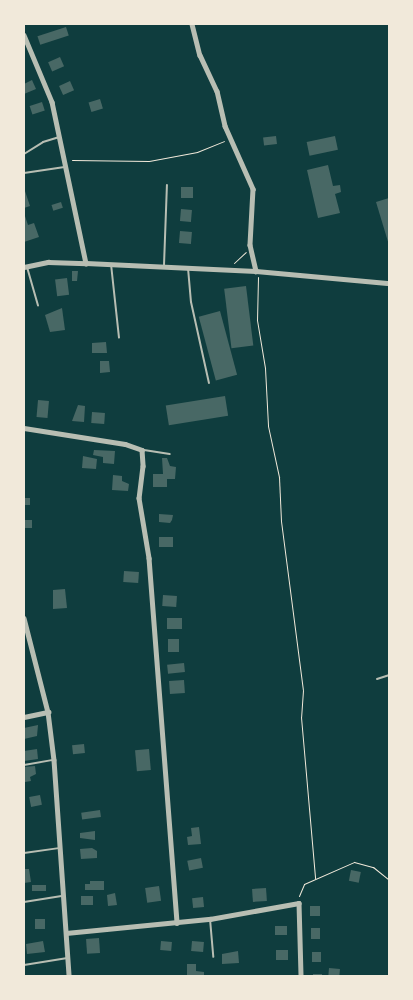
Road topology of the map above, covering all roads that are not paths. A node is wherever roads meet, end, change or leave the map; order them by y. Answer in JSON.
{"nodes":[{"id":1,"x":192,"y":24,"type":"edge"},
{"id":2,"x":24,"y":35,"type":"edge"},
{"id":3,"x":61,"y":137,"type":"junction"},
{"id":4,"x":24,"y":154,"type":"edge"},
{"id":5,"x":67,"y":167,"type":"junction"},
{"id":6,"x":24,"y":174,"type":"edge"},
{"id":7,"x":167,"y":185,"type":"dead end"},
{"id":8,"x":86,"y":263,"type":"junction"},
{"id":9,"x":111,"y":264,"type":"junction"},
{"id":10,"x":25,"y":267,"type":"edge"},
{"id":11,"x":164,"y":268,"type":"junction"},
{"id":12,"x":188,"y":268,"type":"junction"},
{"id":13,"x":256,"y":271,"type":"junction"},
{"id":14,"x":389,"y":283,"type":"edge"},
{"id":15,"x":38,"y":305,"type":"dead end"},
{"id":16,"x":119,"y":338,"type":"dead end"},
{"id":17,"x":209,"y":383,"type":"dead end"},
{"id":18,"x":24,"y":428,"type":"edge"},
{"id":19,"x":142,"y":450,"type":"junction"},
{"id":20,"x":170,"y":454,"type":"dead end"},
{"id":21,"x":24,"y":618,"type":"edge"},
{"id":22,"x":389,"y":675,"type":"edge"},
{"id":23,"x":377,"y":679,"type":"dead end"},
{"id":24,"x":48,"y":712,"type":"junction"},
{"id":25,"x":24,"y":717,"type":"edge"},
{"id":26,"x":54,"y":760,"type":"junction"},
{"id":27,"x":24,"y":765,"type":"edge"},
{"id":28,"x":61,"y":847,"type":"junction"},
{"id":29,"x":24,"y":853,"type":"edge"},
{"id":30,"x":64,"y":895,"type":"junction"},
{"id":31,"x":24,"y":902,"type":"edge"},
{"id":32,"x":210,"y":919,"type":"junction"},
{"id":33,"x":177,"y":923,"type":"junction"},
{"id":34,"x":66,"y":934,"type":"junction"},
{"id":35,"x":213,"y":957,"type":"dead end"},
{"id":36,"x":67,"y":958,"type":"junction"},
{"id":37,"x":24,"y":965,"type":"edge"},
{"id":38,"x":69,"y":976,"type":"edge"},
{"id":39,"x":301,"y":976,"type":"edge"}],
"edges":[{"from":1,"to":13,"type":"street"},
{"from":2,"to":3,"type":"street"},
{"from":3,"to":4,"type":"lane"},
{"from":3,"to":5,"type":"street"},
{"from":5,"to":6,"type":"lane"},
{"from":5,"to":8,"type":"street"},
{"from":7,"to":11,"type":"lane"},
{"from":8,"to":9,"type":"street"},
{"from":8,"to":10,"type":"street"},
{"from":9,"to":11,"type":"street"},
{"from":9,"to":16,"type":"lane"},
{"from":10,"to":15,"type":"lane"},
{"from":11,"to":12,"type":"street"},
{"from":12,"to":13,"type":"street"},
{"from":12,"to":17,"type":"lane"},
{"from":13,"to":14,"type":"street"},
{"from":18,"to":19,"type":"street"},
{"from":19,"to":20,"type":"lane"},
{"from":19,"to":33,"type":"street"},
{"from":21,"to":24,"type":"street"},
{"from":22,"to":23,"type":"lane"},
{"from":24,"to":25,"type":"street"},
{"from":24,"to":26,"type":"street"},
{"from":26,"to":27,"type":"lane"},
{"from":26,"to":28,"type":"street"},
{"from":28,"to":29,"type":"lane"},
{"from":28,"to":30,"type":"street"},
{"from":30,"to":31,"type":"lane"},
{"from":30,"to":34,"type":"street"},
{"from":32,"to":33,"type":"street"},
{"from":32,"to":35,"type":"lane"},
{"from":32,"to":39,"type":"street"},
{"from":33,"to":34,"type":"street"},
{"from":34,"to":36,"type":"street"},
{"from":36,"to":37,"type":"lane"},
{"from":36,"to":38,"type":"street"}]}
